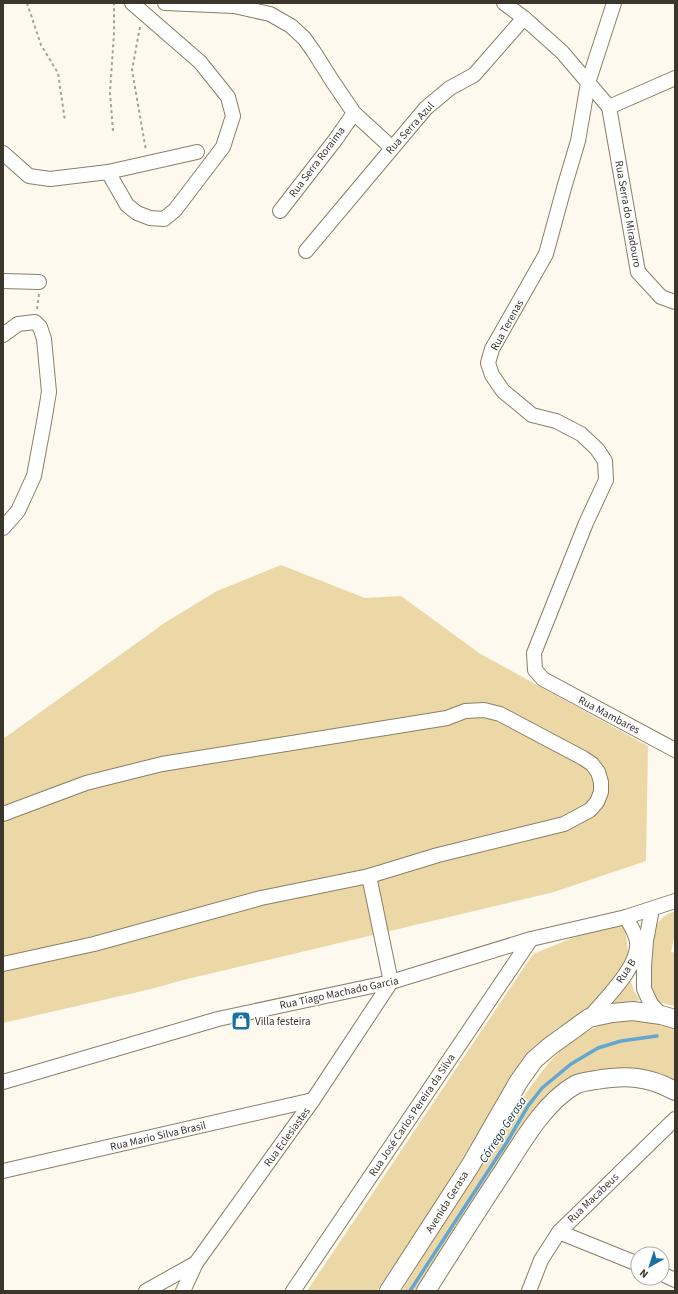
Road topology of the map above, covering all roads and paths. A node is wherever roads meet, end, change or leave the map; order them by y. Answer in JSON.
{"nodes":[{"id":1,"x":27,"y":3,"type":"edge"},
{"id":2,"x":114,"y":3,"type":"edge"},
{"id":3,"x":165,"y":3,"type":"edge"},
{"id":4,"x":504,"y":3,"type":"edge"},
{"id":5,"x":614,"y":3,"type":"edge"},
{"id":6,"x":137,"y":8,"type":"edge"},
{"id":7,"x":524,"y":18,"type":"junction"},
{"id":8,"x":675,"y":78,"type":"edge"},
{"id":9,"x":588,"y":83,"type":"junction"},
{"id":10,"x":609,"y":107,"type":"junction"},
{"id":11,"x":354,"y":113,"type":"junction"},
{"id":12,"x":65,"y":121,"type":"dead end"},
{"id":13,"x":113,"y":131,"type":"dead end"},
{"id":14,"x":392,"y":148,"type":"junction"},
{"id":15,"x":197,"y":152,"type":"dead end"},
{"id":16,"x":3,"y":153,"type":"edge"},
{"id":17,"x":148,"y":163,"type":"junction"},
{"id":18,"x":108,"y":172,"type":"junction"},
{"id":19,"x":280,"y":211,"type":"dead end"},
{"id":20,"x":306,"y":251,"type":"dead end"},
{"id":21,"x":3,"y":281,"type":"edge"},
{"id":22,"x":39,"y":282,"type":"joint"},
{"id":23,"x":675,"y":302,"type":"edge"},
{"id":24,"x":35,"y":322,"type":"junction"},
{"id":25,"x":3,"y":335,"type":"edge"},
{"id":26,"x":3,"y":528,"type":"edge"},
{"id":27,"x":543,"y":679,"type":"joint"},
{"id":28,"x":675,"y":750,"type":"edge"},
{"id":29,"x":3,"y":814,"type":"edge"},
{"id":30,"x":369,"y":876,"type":"junction"},
{"id":31,"x":675,"y":901,"type":"edge"},
{"id":32,"x":652,"y":909,"type":"junction"},
{"id":33,"x":626,"y":917,"type":"junction"},
{"id":34,"x":531,"y":940,"type":"junction"},
{"id":35,"x":3,"y":964,"type":"edge"},
{"id":36,"x":391,"y":982,"type":"junction"},
{"id":37,"x":668,"y":1017,"type":"edge"},
{"id":38,"x":589,"y":1018,"type":"junction"},
{"id":39,"x":3,"y":1082,"type":"edge"},
{"id":40,"x":675,"y":1091,"type":"edge"},
{"id":41,"x":313,"y":1100,"type":"junction"},
{"id":42,"x":675,"y":1119,"type":"edge"},
{"id":43,"x":3,"y":1172,"type":"edge"},
{"id":44,"x":559,"y":1232,"type":"junction"},
{"id":45,"x":630,"y":1261,"type":"edge"},
{"id":46,"x":196,"y":1263,"type":"junction"},
{"id":47,"x":146,"y":1291,"type":"edge"},
{"id":48,"x":184,"y":1291,"type":"edge"},
{"id":49,"x":293,"y":1291,"type":"edge"},
{"id":50,"x":389,"y":1291,"type":"edge"},
{"id":51,"x":426,"y":1291,"type":"edge"},
{"id":52,"x":530,"y":1291,"type":"edge"}],
"edges":[{"from":1,"to":12,"type":"path"},
{"from":2,"to":13,"type":"path"},
{"from":3,"to":11,"type":"street"},
{"from":4,"to":7,"type":"street"},
{"from":5,"to":9,"type":"street","name":"Rua Terenas"},
{"from":6,"to":17,"type":"path"},
{"from":6,"to":18,"type":"street"},
{"from":7,"to":9,"type":"street"},
{"from":7,"to":14,"type":"street","name":"Rua Serra Azul"},
{"from":8,"to":10,"type":"street"},
{"from":9,"to":10,"type":"street"},
{"from":9,"to":27,"type":"street","name":"Rua Terenas"},
{"from":10,"to":23,"type":"street","name":"Rua Serra do Miradouro"},
{"from":11,"to":14,"type":"street"},
{"from":11,"to":19,"type":"street","name":"Rua Serra Roraima"},
{"from":14,"to":20,"type":"street","name":"Rua Serra Azul"},
{"from":15,"to":17,"type":"street"},
{"from":16,"to":18,"type":"street"},
{"from":17,"to":18,"type":"street"},
{"from":21,"to":22,"type":"street"},
{"from":22,"to":24,"type":"path"},
{"from":24,"to":25,"type":"street"},
{"from":24,"to":26,"type":"street"},
{"from":27,"to":28,"type":"street","name":"Rua Mambares"},
{"from":29,"to":30,"type":"street"},
{"from":30,"to":35,"type":"street"},
{"from":30,"to":36,"type":"street"},
{"from":31,"to":32,"type":"street","name":"Rua Tiago Machado Garcia"},
{"from":32,"to":33,"type":"street","name":"Rua Tiago Machado Garcia"},
{"from":32,"to":37,"type":"street","name":"Rua B"},
{"from":33,"to":34,"type":"street","name":"Rua Tiago Machado Garcia"},
{"from":33,"to":38,"type":"street","name":"Rua B"},
{"from":34,"to":36,"type":"street","name":"Rua Tiago Machado Garcia"},
{"from":34,"to":49,"type":"street","name":"Rua José Carlos Pereira da Silva"},
{"from":36,"to":39,"type":"street","name":"Rua Tiago Machado Garcia"},
{"from":36,"to":41,"type":"street","name":"Rua Eclesiastes"},
{"from":37,"to":38,"type":"main road","name":"Avenida Gerasa"},
{"from":38,"to":50,"type":"main road","name":"Avenida Gerasa"},
{"from":40,"to":51,"type":"main road"},
{"from":41,"to":43,"type":"street","name":"Rua Mario Silva Brasil"},
{"from":41,"to":46,"type":"street","name":"Rua Eclesiastes"},
{"from":42,"to":44,"type":"street","name":"Rua Macabeus"},
{"from":44,"to":45,"type":"street"},
{"from":44,"to":52,"type":"street","name":"Rua Macabeus"},
{"from":46,"to":47,"type":"street"},
{"from":46,"to":48,"type":"street","name":"Rua Eclesiastes"}]}
